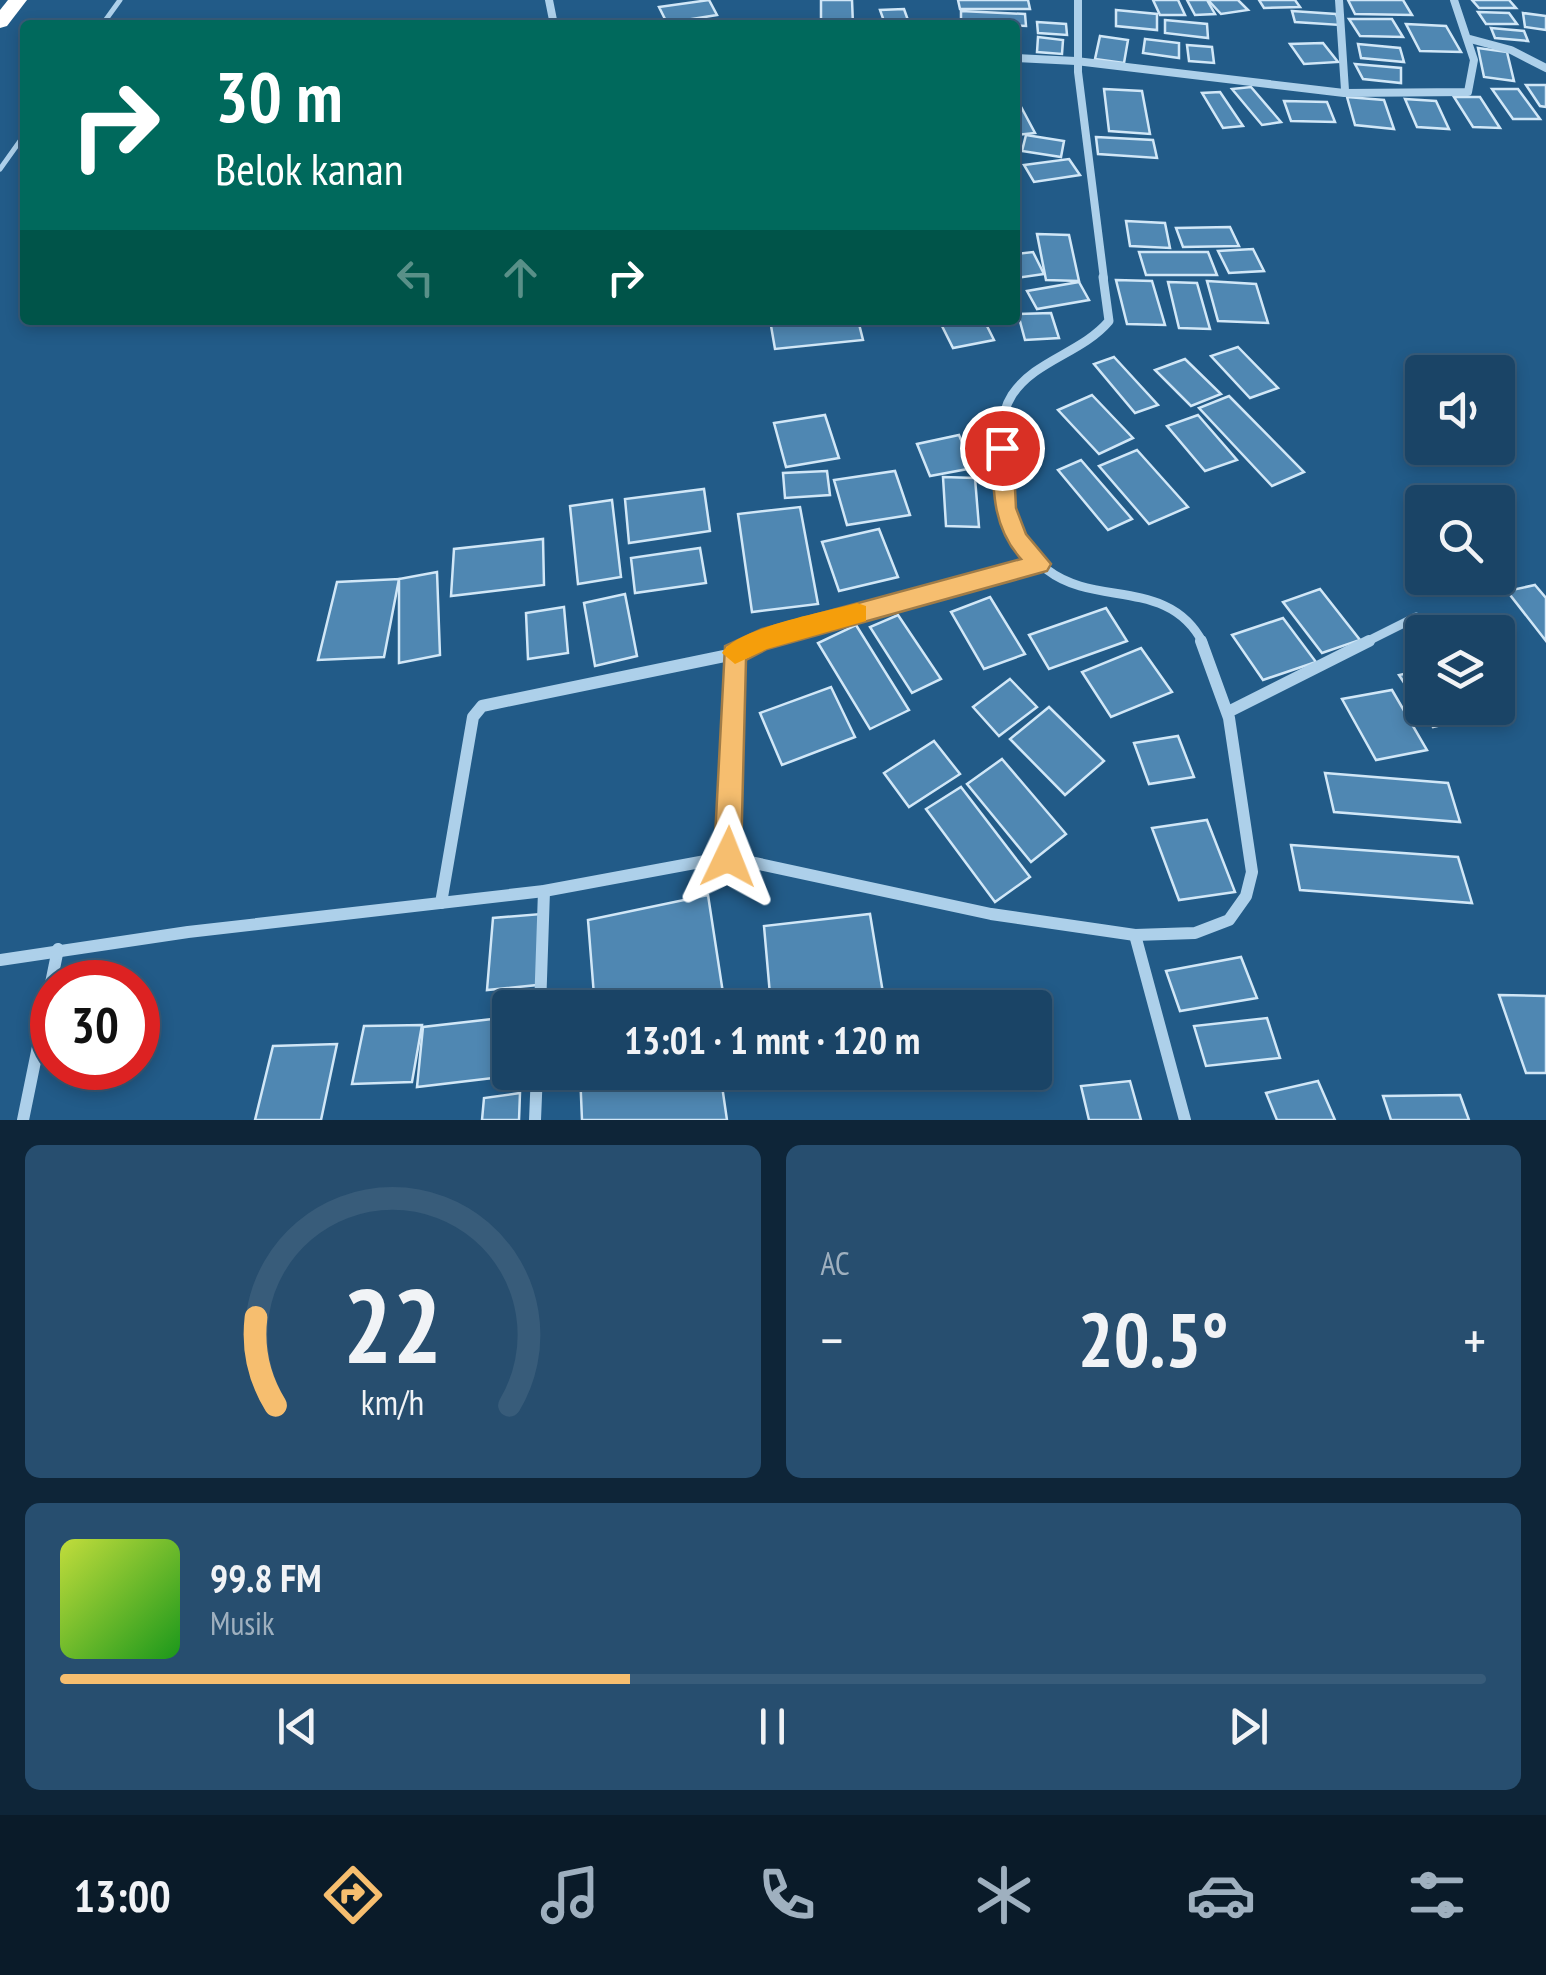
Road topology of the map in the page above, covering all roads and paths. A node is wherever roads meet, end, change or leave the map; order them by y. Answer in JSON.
{"nodes":[{"id":1,"x":18,"y":0,"type":"edge"},
{"id":2,"x":1078,"y":0,"type":"edge"},
{"id":3,"x":1339,"y":0,"type":"edge"},
{"id":4,"x":1454,"y":0,"type":"edge"},
{"id":5,"x":0,"y":22,"type":"edge"},
{"id":6,"x":1470,"y":40,"type":"junction"},
{"id":7,"x":1020,"y":58,"type":"edge"},
{"id":8,"x":1078,"y":59,"type":"junction"},
{"id":9,"x":1546,"y":68,"type":"edge"},
{"id":10,"x":1346,"y":90,"type":"junction"},
{"id":11,"x":20,"y":141,"type":"edge"},
{"id":12,"x":0,"y":169,"type":"edge"},
{"id":13,"x":1039,"y":564,"type":"junction"},
{"id":14,"x":1405,"y":623,"type":"edge"},
{"id":15,"x":734,"y":654,"type":"junction"},
{"id":16,"x":1228,"y":712,"type":"junction"},
{"id":17,"x":728,"y":857,"type":"junction"},
{"id":18,"x":544,"y":890,"type":"junction"},
{"id":19,"x":441,"y":904,"type":"junction"},
{"id":20,"x":1135,"y":934,"type":"junction"},
{"id":21,"x":58,"y":949,"type":"junction"},
{"id":22,"x":0,"y":960,"type":"edge"},
{"id":23,"x":541,"y":990,"type":"edge"},
{"id":24,"x":536,"y":1090,"type":"edge"},
{"id":25,"x":23,"y":1120,"type":"edge"},
{"id":26,"x":535,"y":1120,"type":"edge"},
{"id":27,"x":1185,"y":1120,"type":"edge"}],
"edges":[{"from":1,"to":5,"type":"highway"},
{"from":2,"to":8,"type":"street"},
{"from":3,"to":10,"type":"street"},
{"from":4,"to":6,"type":"street"},
{"from":6,"to":9,"type":"street"},
{"from":6,"to":10,"type":"street"},
{"from":7,"to":8,"type":"street"},
{"from":8,"to":10,"type":"street"},
{"from":8,"to":13,"type":"street"},
{"from":11,"to":12,"type":"lane"},
{"from":13,"to":15,"type":"street"},
{"from":13,"to":16,"type":"street"},
{"from":14,"to":16,"type":"street"},
{"from":15,"to":17,"type":"street"},
{"from":15,"to":19,"type":"street"},
{"from":16,"to":20,"type":"street"},
{"from":17,"to":18,"type":"street"},
{"from":17,"to":20,"type":"street"},
{"from":18,"to":19,"type":"street"},
{"from":18,"to":23,"type":"street"},
{"from":19,"to":21,"type":"street"},
{"from":20,"to":27,"type":"street"},
{"from":21,"to":22,"type":"street"},
{"from":21,"to":25,"type":"street"},
{"from":24,"to":26,"type":"street"}]}
